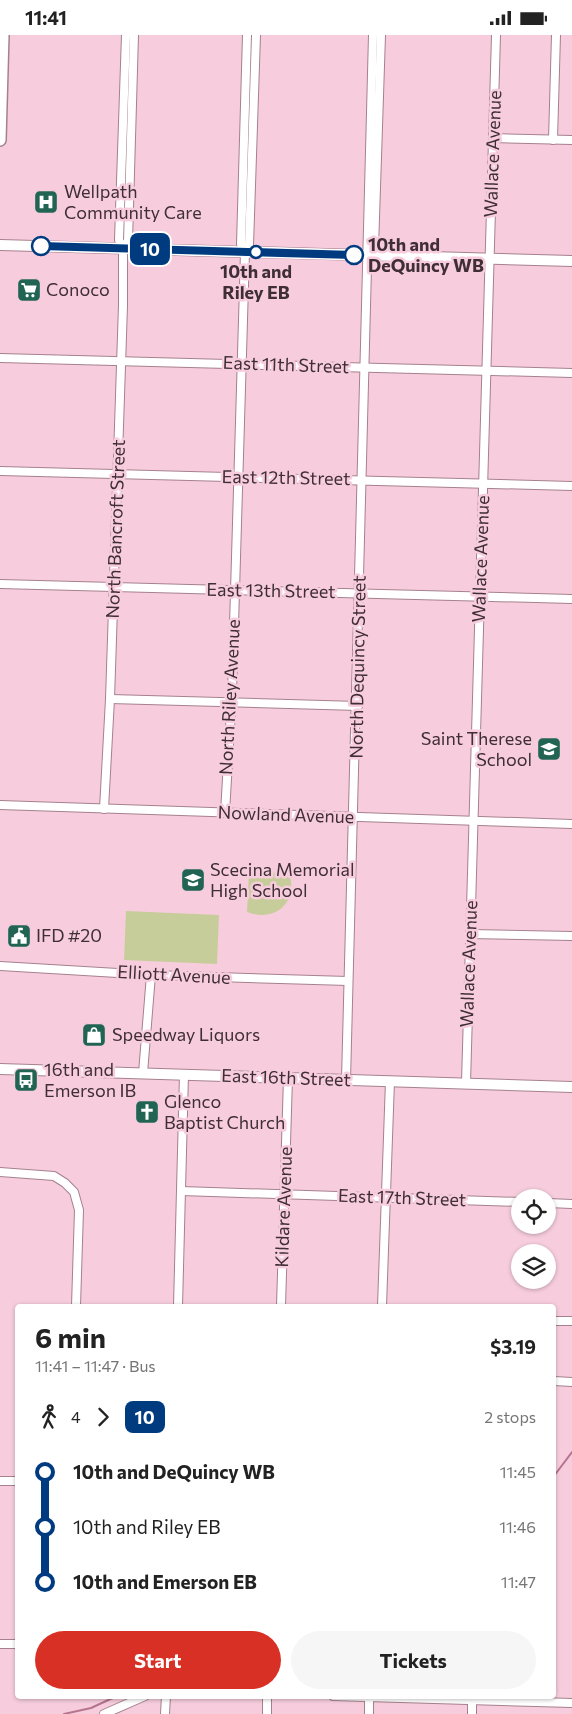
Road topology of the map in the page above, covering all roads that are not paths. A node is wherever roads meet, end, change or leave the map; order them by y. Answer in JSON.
{"nodes":[{"id":1,"x":3,"y":35,"type":"edge"},
{"id":2,"x":126,"y":35,"type":"edge"},
{"id":3,"x":134,"y":35,"type":"edge"},
{"id":4,"x":247,"y":35,"type":"edge"},
{"id":5,"x":256,"y":35,"type":"edge"},
{"id":6,"x":373,"y":35,"type":"edge"},
{"id":7,"x":381,"y":35,"type":"edge"},
{"id":8,"x":496,"y":35,"type":"edge"},
{"id":9,"x":556,"y":35,"type":"edge"},
{"id":10,"x":0,"y":104,"type":"edge"},
{"id":11,"x":128,"y":108,"type":"junction"},
{"id":12,"x":249,"y":111,"type":"junction"},
{"id":13,"x":374,"y":113,"type":"junction"},
{"id":14,"x":493,"y":138,"type":"junction"},
{"id":15,"x":0,"y":140,"type":"edge"},
{"id":16,"x":553,"y":140,"type":"junction"},
{"id":17,"x":572,"y":141,"type":"edge"},
{"id":18,"x":0,"y":245,"type":"edge"},
{"id":19,"x":123,"y":248,"type":"junction"},
{"id":20,"x":245,"y":252,"type":"junction"},
{"id":21,"x":369,"y":255,"type":"junction"},
{"id":22,"x":490,"y":258,"type":"junction"},
{"id":23,"x":572,"y":261,"type":"edge"},
{"id":24,"x":0,"y":358,"type":"edge"},
{"id":25,"x":121,"y":361,"type":"junction"},
{"id":26,"x":242,"y":364,"type":"junction"},
{"id":27,"x":365,"y":368,"type":"junction"},
{"id":28,"x":487,"y":371,"type":"junction"},
{"id":29,"x":572,"y":373,"type":"edge"},
{"id":30,"x":0,"y":471,"type":"edge"},
{"id":31,"x":117,"y":473,"type":"junction"},
{"id":32,"x":238,"y":477,"type":"junction"},
{"id":33,"x":362,"y":480,"type":"junction"},
{"id":34,"x":483,"y":483,"type":"junction"},
{"id":35,"x":572,"y":486,"type":"edge"},
{"id":36,"x":0,"y":584,"type":"edge"},
{"id":37,"x":114,"y":587,"type":"junction"},
{"id":38,"x":235,"y":590,"type":"junction"},
{"id":39,"x":359,"y":593,"type":"junction"},
{"id":40,"x":480,"y":596,"type":"junction"},
{"id":41,"x":572,"y":599,"type":"edge"},
{"id":42,"x":110,"y":699,"type":"junction"},
{"id":43,"x":231,"y":702,"type":"junction"},
{"id":44,"x":358,"y":706,"type":"junction"},
{"id":45,"x":0,"y":805,"type":"edge"},
{"id":46,"x":104,"y":809,"type":"junction"},
{"id":47,"x":225,"y":813,"type":"junction"},
{"id":48,"x":355,"y":817,"type":"junction"},
{"id":49,"x":473,"y":822,"type":"junction"},
{"id":50,"x":572,"y":824,"type":"edge"},
{"id":51,"x":470,"y":934,"type":"junction"},
{"id":52,"x":572,"y":936,"type":"edge"},
{"id":53,"x":0,"y":966,"type":"edge"},
{"id":54,"x":151,"y":975,"type":"junction"},
{"id":55,"x":348,"y":981,"type":"junction"},
{"id":56,"x":0,"y":1069,"type":"edge"},
{"id":57,"x":142,"y":1073,"type":"junction"},
{"id":58,"x":184,"y":1074,"type":"junction"},
{"id":59,"x":288,"y":1078,"type":"junction"},
{"id":60,"x":346,"y":1079,"type":"junction"},
{"id":61,"x":390,"y":1081,"type":"junction"},
{"id":62,"x":466,"y":1083,"type":"junction"},
{"id":63,"x":572,"y":1087,"type":"edge"},
{"id":64,"x":0,"y":1172,"type":"edge"},
{"id":65,"x":181,"y":1191,"type":"junction"},
{"id":66,"x":284,"y":1195,"type":"junction"},
{"id":67,"x":386,"y":1198,"type":"junction"},
{"id":68,"x":511,"y":1202,"type":"edge"},
{"id":69,"x":556,"y":1203,"type":"edge"},
{"id":70,"x":572,"y":1204,"type":"edge"},
{"id":71,"x":76,"y":1304,"type":"edge"},
{"id":72,"x":178,"y":1304,"type":"edge"},
{"id":73,"x":281,"y":1304,"type":"edge"},
{"id":74,"x":382,"y":1304,"type":"edge"},
{"id":75,"x":556,"y":1321,"type":"edge"},
{"id":76,"x":572,"y":1321,"type":"edge"},
{"id":77,"x":556,"y":1381,"type":"edge"},
{"id":78,"x":572,"y":1382,"type":"edge"},
{"id":79,"x":0,"y":1481,"type":"edge"},
{"id":80,"x":15,"y":1481,"type":"edge"},
{"id":81,"x":0,"y":1643,"type":"edge"},
{"id":82,"x":15,"y":1644,"type":"edge"},
{"id":83,"x":138,"y":1699,"type":"edge"},
{"id":84,"x":166,"y":1699,"type":"edge"},
{"id":85,"x":268,"y":1699,"type":"edge"},
{"id":86,"x":369,"y":1699,"type":"edge"},
{"id":87,"x":472,"y":1699,"type":"edge"},
{"id":88,"x":492,"y":1699,"type":"edge"},
{"id":89,"x":572,"y":1703,"type":"edge"},
{"id":90,"x":104,"y":1714,"type":"edge"},
{"id":91,"x":165,"y":1714,"type":"edge"},
{"id":92,"x":267,"y":1714,"type":"edge"},
{"id":93,"x":368,"y":1714,"type":"edge"},
{"id":94,"x":472,"y":1714,"type":"edge"}],
"edges":[{"from":1,"to":10,"type":"main road"},
{"from":2,"to":11,"type":"street","name":"North Bancroft Street"},
{"from":3,"to":11,"type":"street","name":"North Bancroft Street"},
{"from":4,"to":12,"type":"street","name":"North Riley Avenue"},
{"from":5,"to":12,"type":"street","name":"North Riley Avenue"},
{"from":6,"to":13,"type":"street","name":"North Dequincy Street"},
{"from":7,"to":13,"type":"street","name":"North Dequincy Street"},
{"from":8,"to":14,"type":"street","name":"Wallace Avenue"},
{"from":9,"to":16,"type":"street"},
{"from":10,"to":15,"type":"main road"},
{"from":11,"to":19,"type":"street","name":"North Bancroft Street"},
{"from":12,"to":20,"type":"street","name":"North Riley Avenue"},
{"from":13,"to":21,"type":"street","name":"North Dequincy Street"},
{"from":14,"to":16,"type":"street"},
{"from":14,"to":22,"type":"street","name":"Wallace Avenue"},
{"from":16,"to":17,"type":"street"},
{"from":18,"to":19,"type":"main road"},
{"from":19,"to":20,"type":"main road"},
{"from":19,"to":25,"type":"street","name":"North Bancroft Street"},
{"from":20,"to":21,"type":"main road"},
{"from":20,"to":26,"type":"street","name":"North Riley Avenue"},
{"from":21,"to":22,"type":"main road"},
{"from":21,"to":27,"type":"street","name":"North Dequincy Street"},
{"from":22,"to":23,"type":"main road"},
{"from":22,"to":28,"type":"street","name":"Wallace Avenue"},
{"from":24,"to":25,"type":"street","name":"East 11th Street"},
{"from":25,"to":26,"type":"street","name":"East 11th Street"},
{"from":25,"to":31,"type":"street","name":"North Bancroft Street"},
{"from":26,"to":27,"type":"street","name":"East 11th Street"},
{"from":26,"to":32,"type":"street","name":"North Riley Avenue"},
{"from":27,"to":28,"type":"street","name":"East 11th Street"},
{"from":27,"to":33,"type":"street","name":"North Dequincy Street"},
{"from":28,"to":29,"type":"street","name":"East 11th Street"},
{"from":28,"to":34,"type":"street","name":"Wallace Avenue"},
{"from":30,"to":31,"type":"street","name":"East 12th Street"},
{"from":31,"to":32,"type":"street","name":"East 12th Street"},
{"from":31,"to":37,"type":"street","name":"North Bancroft Street"},
{"from":32,"to":33,"type":"street","name":"East 12th Street"},
{"from":32,"to":38,"type":"street","name":"North Riley Avenue"},
{"from":33,"to":34,"type":"street","name":"East 12th Street"},
{"from":33,"to":39,"type":"street","name":"North Dequincy Street"},
{"from":34,"to":35,"type":"street","name":"East 12th Street"},
{"from":34,"to":40,"type":"street","name":"Wallace Avenue"},
{"from":36,"to":37,"type":"street","name":"East 13th Street"},
{"from":37,"to":38,"type":"street","name":"East 13th Street"},
{"from":37,"to":42,"type":"street","name":"North Bancroft Street"},
{"from":38,"to":39,"type":"street","name":"East 13th Street"},
{"from":38,"to":43,"type":"street","name":"North Riley Avenue"},
{"from":39,"to":40,"type":"street","name":"East 13th Street"},
{"from":39,"to":44,"type":"street","name":"North Dequincy Street"},
{"from":40,"to":41,"type":"street","name":"East 13th Street"},
{"from":40,"to":49,"type":"street","name":"Wallace Avenue"},
{"from":42,"to":43,"type":"street"},
{"from":42,"to":46,"type":"street","name":"North Bancroft Street"},
{"from":43,"to":44,"type":"street"},
{"from":43,"to":47,"type":"street","name":"North Riley Avenue"},
{"from":44,"to":48,"type":"street","name":"North Dequincy Street"},
{"from":45,"to":46,"type":"street","name":"Nowland Avenue"},
{"from":46,"to":47,"type":"street","name":"Nowland Avenue"},
{"from":47,"to":48,"type":"street","name":"Nowland Avenue"},
{"from":48,"to":49,"type":"street","name":"Nowland Avenue"},
{"from":48,"to":55,"type":"street","name":"North Dequincy Street"},
{"from":49,"to":50,"type":"street","name":"Nowland Avenue"},
{"from":49,"to":51,"type":"street","name":"Wallace Avenue"},
{"from":51,"to":52,"type":"street"},
{"from":51,"to":62,"type":"street","name":"Wallace Avenue"},
{"from":53,"to":54,"type":"street","name":"Elliott Avenue"},
{"from":54,"to":55,"type":"street","name":"Elliott Avenue"},
{"from":54,"to":57,"type":"street"},
{"from":55,"to":60,"type":"street","name":"North Dequincy Street"},
{"from":56,"to":57,"type":"main road","name":"East 16th Street"},
{"from":57,"to":58,"type":"main road","name":"East 16th Street"},
{"from":58,"to":59,"type":"main road","name":"East 16th Street"},
{"from":58,"to":65,"type":"street"},
{"from":59,"to":60,"type":"main road","name":"East 16th Street"},
{"from":59,"to":66,"type":"street","name":"Kildare Avenue"},
{"from":60,"to":61,"type":"main road","name":"East 16th Street"},
{"from":61,"to":62,"type":"main road","name":"East 16th Street"},
{"from":61,"to":67,"type":"street"},
{"from":62,"to":63,"type":"main road","name":"East 16th Street"},
{"from":64,"to":71,"type":"street"},
{"from":65,"to":66,"type":"street","name":"East 17th Street"},
{"from":65,"to":72,"type":"street"},
{"from":66,"to":67,"type":"street","name":"East 17th Street"},
{"from":66,"to":73,"type":"street","name":"Kildare Avenue"},
{"from":67,"to":68,"type":"street","name":"East 17th Street"},
{"from":67,"to":74,"type":"street"},
{"from":69,"to":70,"type":"street"},
{"from":75,"to":76,"type":"street"},
{"from":77,"to":78,"type":"street"},
{"from":79,"to":80,"type":"street"},
{"from":81,"to":82,"type":"street"},
{"from":83,"to":90,"type":"street"},
{"from":84,"to":91,"type":"street"},
{"from":85,"to":92,"type":"street"},
{"from":86,"to":93,"type":"street"},
{"from":87,"to":94,"type":"street"},
{"from":88,"to":89,"type":"street"}]}
